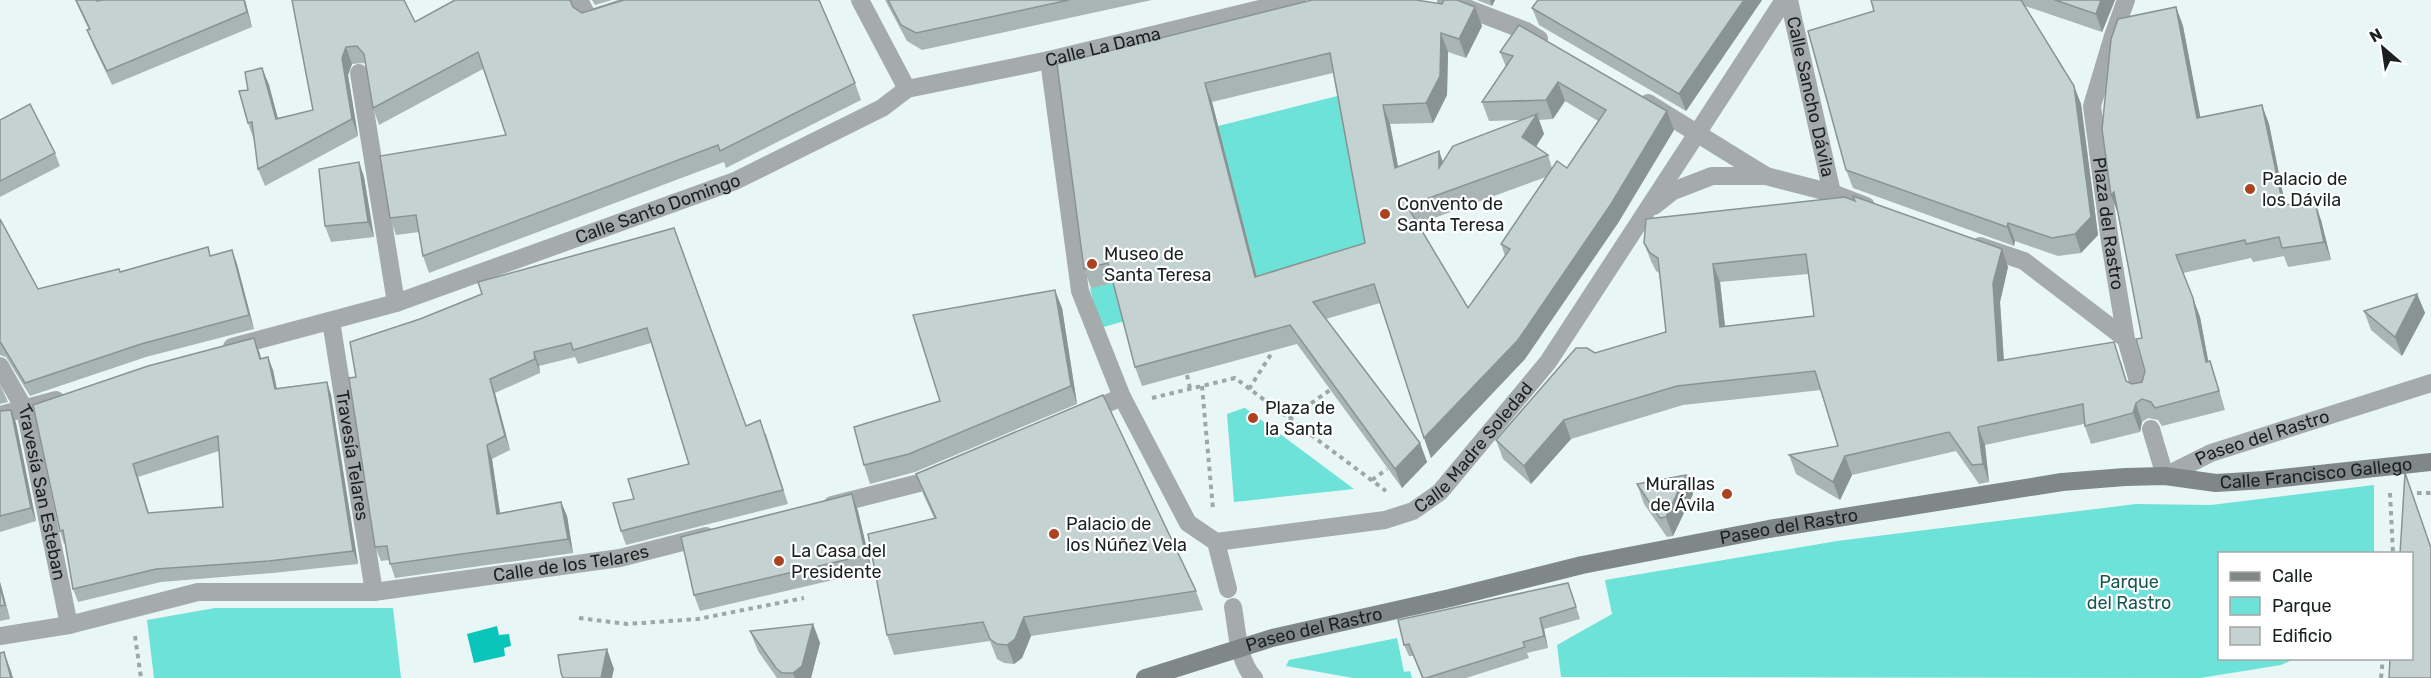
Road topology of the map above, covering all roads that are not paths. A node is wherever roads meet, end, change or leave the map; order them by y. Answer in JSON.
{"nodes":[{"id":1,"x":579,"y":0,"type":"edge"},
{"id":2,"x":647,"y":0,"type":"edge"},
{"id":3,"x":860,"y":0,"type":"edge"},
{"id":4,"x":1297,"y":0,"type":"edge"},
{"id":5,"x":1446,"y":0,"type":"edge"},
{"id":6,"x":1784,"y":0,"type":"edge"},
{"id":7,"x":1789,"y":0,"type":"edge"},
{"id":8,"x":2126,"y":0,"type":"edge"},
{"id":9,"x":1556,"y":49,"type":"edge"},
{"id":10,"x":1049,"y":60,"type":"junction"},
{"id":11,"x":359,"y":73,"type":"edge"},
{"id":12,"x":907,"y":89,"type":"junction"},
{"id":13,"x":1629,"y":91,"type":"edge"},
{"id":14,"x":1692,"y":128,"type":"junction"},
{"id":15,"x":1766,"y":176,"type":"junction"},
{"id":16,"x":1832,"y":193,"type":"junction"},
{"id":17,"x":1884,"y":212,"type":"edge"},
{"id":18,"x":1642,"y":215,"type":"junction"},
{"id":19,"x":1959,"y":238,"type":"edge"},
{"id":20,"x":396,"y":303,"type":"junction"},
{"id":21,"x":331,"y":321,"type":"junction"},
{"id":22,"x":2126,"y":339,"type":"junction"},
{"id":23,"x":218,"y":351,"type":"edge"},
{"id":24,"x":0,"y":366,"type":"edge"},
{"id":25,"x":2431,"y":382,"type":"edge"},
{"id":26,"x":2141,"y":392,"type":"edge"},
{"id":27,"x":77,"y":393,"type":"edge"},
{"id":28,"x":1122,"y":397,"type":"junction"},
{"id":29,"x":25,"y":410,"type":"junction"},
{"id":30,"x":0,"y":416,"type":"edge"},
{"id":31,"x":1069,"y":420,"type":"edge"},
{"id":32,"x":2151,"y":429,"type":"edge"},
{"id":33,"x":2431,"y":462,"type":"edge"},
{"id":34,"x":962,"y":465,"type":"edge"},
{"id":35,"x":2165,"y":476,"type":"junction"},
{"id":36,"x":816,"y":509,"type":"edge"},
{"id":37,"x":724,"y":532,"type":"edge"},
{"id":38,"x":1216,"y":542,"type":"junction"},
{"id":39,"x":1228,"y":589,"type":"dead end"},
{"id":40,"x":374,"y":592,"type":"junction"},
{"id":41,"x":1233,"y":607,"type":"dead end"},
{"id":42,"x":69,"y":625,"type":"junction"},
{"id":43,"x":0,"y":636,"type":"edge"},
{"id":44,"x":1240,"y":646,"type":"junction"},
{"id":45,"x":1145,"y":678,"type":"edge"},
{"id":46,"x":1254,"y":678,"type":"edge"}],
"edges":[{"from":1,"to":2,"type":"street"},
{"from":3,"to":12,"type":"street"},
{"from":4,"to":10,"type":"street","name":"Calle La Dama"},
{"from":5,"to":9,"type":"street"},
{"from":6,"to":14,"type":"street","name":"Calle Madre Soledad"},
{"from":7,"to":16,"type":"street","name":"Calle Sancho Dávila"},
{"from":8,"to":22,"type":"street","name":"Plaza del Rastro"},
{"from":10,"to":12,"type":"street","name":"Calle La Dama"},
{"from":10,"to":28,"type":"street"},
{"from":11,"to":20,"type":"street"},
{"from":12,"to":20,"type":"street","name":"Calle Santo Domingo"},
{"from":13,"to":14,"type":"street"},
{"from":14,"to":15,"type":"street"},
{"from":14,"to":18,"type":"street","name":"Calle Madre Soledad"},
{"from":15,"to":16,"type":"street"},
{"from":15,"to":18,"type":"street"},
{"from":16,"to":17,"type":"street"},
{"from":18,"to":38,"type":"street","name":"Calle Madre Soledad"},
{"from":19,"to":22,"type":"street","name":"Plaza del Rastro"},
{"from":20,"to":21,"type":"street","name":"Calle Santo Domingo"},
{"from":21,"to":23,"type":"street","name":"Calle Santo Domingo"},
{"from":21,"to":40,"type":"street","name":"Travesía Telares"},
{"from":22,"to":26,"type":"street","name":"Plaza del Rastro"},
{"from":24,"to":29,"type":"street","name":"Travesía San Esteban"},
{"from":25,"to":35,"type":"street","name":"Paseo del Rastro"},
{"from":27,"to":29,"type":"street"},
{"from":28,"to":31,"type":"street"},
{"from":28,"to":38,"type":"street"},
{"from":29,"to":30,"type":"street"},
{"from":29,"to":42,"type":"street","name":"Travesía San Esteban"},
{"from":32,"to":35,"type":"street"},
{"from":33,"to":35,"type":"street","name":"Calle Francisco Gallego"},
{"from":34,"to":36,"type":"street"},
{"from":35,"to":44,"type":"street","name":"Paseo del Rastro"},
{"from":37,"to":40,"type":"street","name":"Calle de los Telares"},
{"from":38,"to":39,"type":"street"},
{"from":40,"to":42,"type":"street","name":"Calle de los Telares"},
{"from":41,"to":44,"type":"street"},
{"from":42,"to":43,"type":"street","name":"Calle de los Telares"},
{"from":44,"to":45,"type":"street","name":"Paseo del Rastro"},
{"from":44,"to":46,"type":"street"}]}
